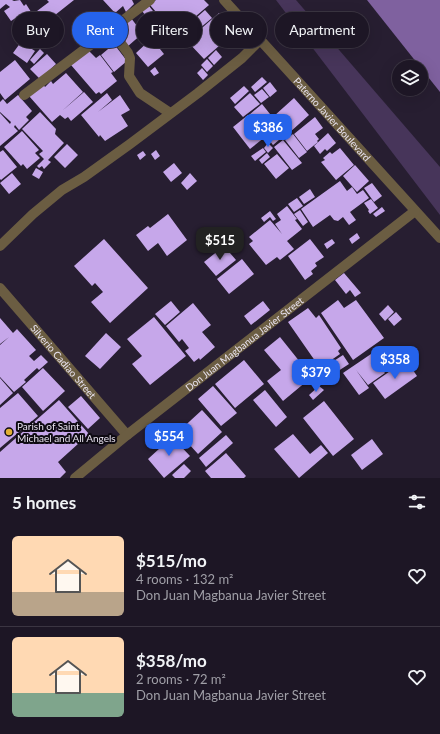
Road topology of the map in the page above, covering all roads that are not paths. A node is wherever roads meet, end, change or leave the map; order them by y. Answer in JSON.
{"nodes":[{"id":1,"x":150,"y":0,"type":"edge"},
{"id":2,"x":224,"y":0,"type":"edge"},
{"id":3,"x":235,"y":12,"type":"edge"},
{"id":4,"x":128,"y":17,"type":"edge"},
{"id":5,"x":87,"y":48,"type":"edge"},
{"id":6,"x":124,"y":48,"type":"edge"},
{"id":7,"x":252,"y":48,"type":"edge"},
{"id":8,"x":267,"y":48,"type":"edge"},
{"id":9,"x":24,"y":96,"type":"dead end"},
{"id":10,"x":170,"y":114,"type":"junction"},
{"id":11,"x":415,"y":211,"type":"junction"},
{"id":12,"x":440,"y":238,"type":"edge"},
{"id":13,"x":0,"y":246,"type":"edge"},
{"id":14,"x":0,"y":288,"type":"edge"},
{"id":15,"x":127,"y":435,"type":"junction"},
{"id":16,"x":75,"y":478,"type":"edge"}],
"edges":[{"from":1,"to":4,"type":"street"},
{"from":2,"to":3,"type":"street","name":"Paterno Javier Boulevard"},
{"from":5,"to":9,"type":"street"},
{"from":6,"to":10,"type":"street"},
{"from":7,"to":10,"type":"street"},
{"from":8,"to":11,"type":"street","name":"Paterno Javier Boulevard"},
{"from":10,"to":13,"type":"street"},
{"from":11,"to":12,"type":"street","name":"Paterno Javier Boulevard"},
{"from":11,"to":15,"type":"street","name":"Don Juan Magbanua Javier Street"},
{"from":14,"to":15,"type":"street","name":"Silverio Cadiao Street"},
{"from":15,"to":16,"type":"street","name":"Don Juan Magbanua Javier Street"}]}
